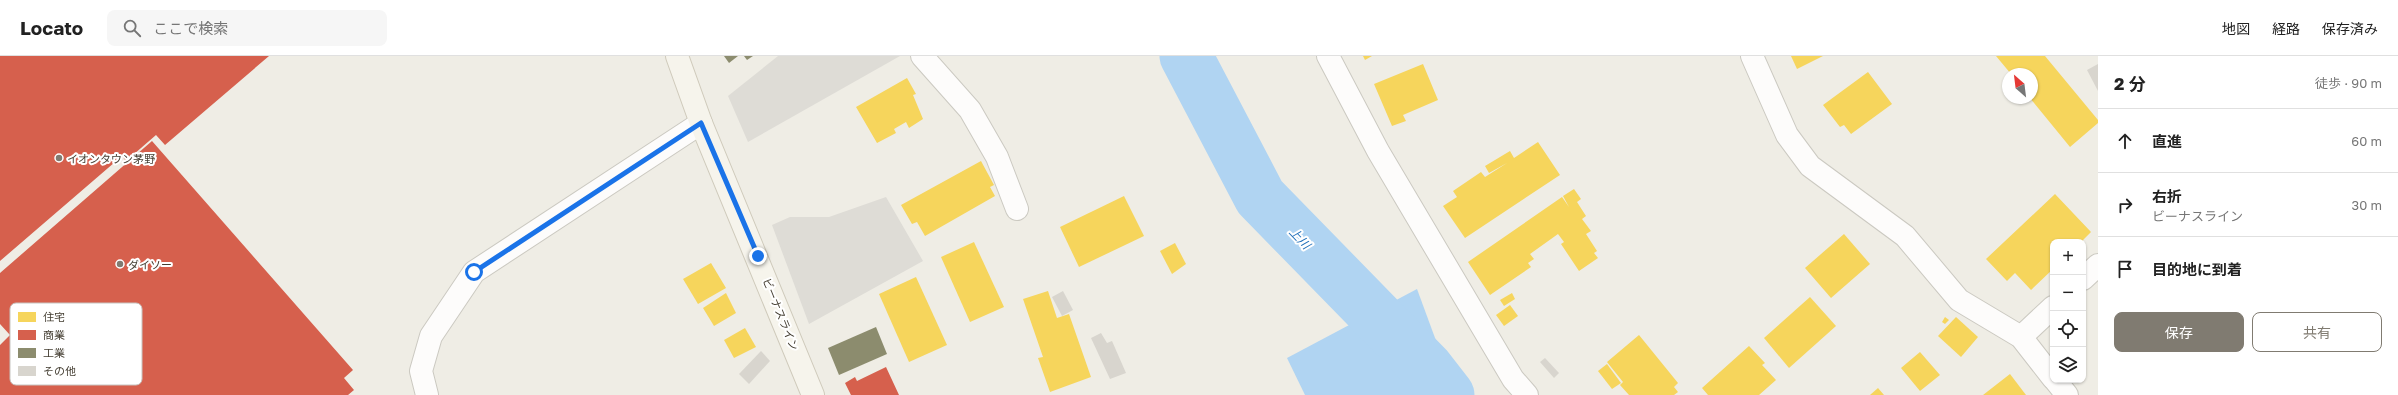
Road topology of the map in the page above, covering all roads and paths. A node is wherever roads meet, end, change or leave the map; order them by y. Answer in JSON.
{"nodes":[{"id":1,"x":677,"y":56,"type":"edge"},
{"id":2,"x":922,"y":56,"type":"edge"},
{"id":3,"x":1328,"y":56,"type":"edge"},
{"id":4,"x":1752,"y":56,"type":"edge"},
{"id":5,"x":701,"y":123,"type":"junction"},
{"id":6,"x":1016,"y":209,"type":"dead end"},
{"id":7,"x":2098,"y":266,"type":"edge"},
{"id":8,"x":2086,"y":276,"type":"edge"},
{"id":9,"x":2050,"y":310,"type":"edge"},
{"id":10,"x":2020,"y":337,"type":"junction"},
{"id":11,"x":2050,"y":374,"type":"edge"},
{"id":12,"x":2057,"y":383,"type":"edge"},
{"id":13,"x":427,"y":395,"type":"edge"},
{"id":14,"x":814,"y":395,"type":"edge"},
{"id":15,"x":1527,"y":395,"type":"edge"},
{"id":16,"x":2067,"y":395,"type":"edge"}],
"edges":[{"from":1,"to":5,"type":"main road","name":"ビーナスライン"},
{"from":2,"to":6,"type":"street"},
{"from":3,"to":15,"type":"street"},
{"from":4,"to":10,"type":"street"},
{"from":5,"to":13,"type":"street"},
{"from":5,"to":14,"type":"main road","name":"ビーナスライン"},
{"from":7,"to":8,"type":"street"},
{"from":9,"to":10,"type":"street"},
{"from":10,"to":11,"type":"street"},
{"from":12,"to":16,"type":"street"}]}
